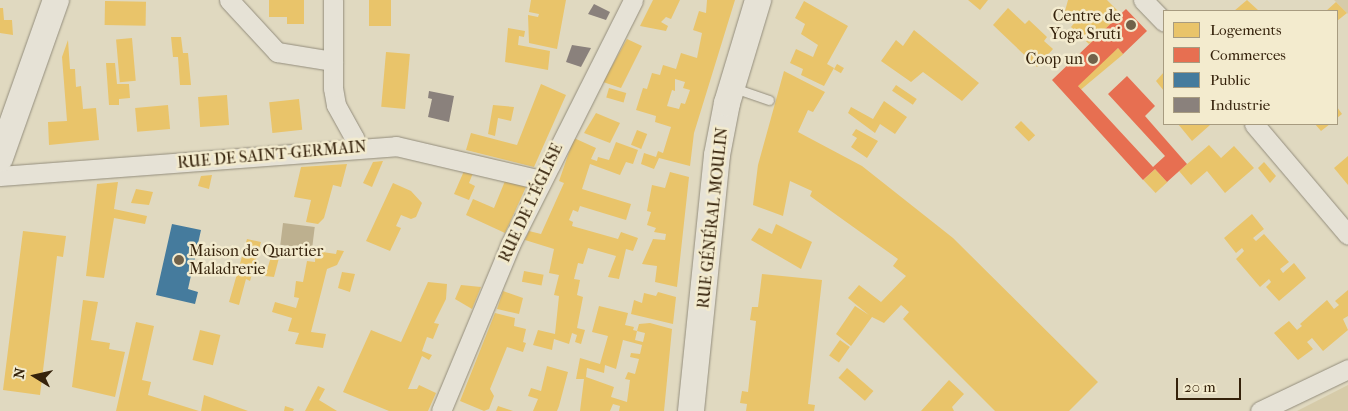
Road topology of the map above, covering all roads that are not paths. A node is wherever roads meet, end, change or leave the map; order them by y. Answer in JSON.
{"nodes":[{"id":1,"x":56,"y":0,"type":"edge"},
{"id":2,"x":229,"y":0,"type":"edge"},
{"id":3,"x":333,"y":0,"type":"edge"},
{"id":4,"x":634,"y":0,"type":"edge"},
{"id":5,"x":758,"y":0,"type":"edge"},
{"id":6,"x":1143,"y":0,"type":"edge"},
{"id":7,"x":1163,"y":21,"type":"edge"},
{"id":8,"x":333,"y":61,"type":"junction"},
{"id":9,"x":731,"y":87,"type":"junction"},
{"id":10,"x":769,"y":100,"type":"dead end"},
{"id":11,"x":1255,"y":125,"type":"edge"},
{"id":12,"x":355,"y":147,"type":"junction"},
{"id":13,"x":0,"y":158,"type":"edge"},
{"id":14,"x":0,"y":176,"type":"edge"},
{"id":15,"x":541,"y":180,"type":"junction"},
{"id":16,"x":1348,"y":235,"type":"edge"},
{"id":17,"x":1348,"y":368,"type":"edge"},
{"id":18,"x":441,"y":411,"type":"edge"},
{"id":19,"x":691,"y":411,"type":"edge"},
{"id":20,"x":1260,"y":411,"type":"edge"}],
"edges":[{"from":1,"to":13,"type":"main road"},
{"from":2,"to":8,"type":"street"},
{"from":3,"to":8,"type":"street"},
{"from":4,"to":15,"type":"street","name":"RUE DE L'ÉGLISE"},
{"from":5,"to":9,"type":"main road","name":"RUE GÉNÉRAL MOULIN"},
{"from":6,"to":7,"type":"street"},
{"from":8,"to":12,"type":"street"},
{"from":9,"to":10,"type":"lane"},
{"from":9,"to":19,"type":"main road","name":"RUE GÉNÉRAL MOULIN"},
{"from":11,"to":16,"type":"street"},
{"from":12,"to":14,"type":"street","name":"RUE DE SAINT-GERMAIN"},
{"from":12,"to":15,"type":"street","name":"RUE DE SAINT-GERMAIN"},
{"from":15,"to":18,"type":"street","name":"RUE DE L'ÉGLISE"},
{"from":17,"to":20,"type":"street"}]}
